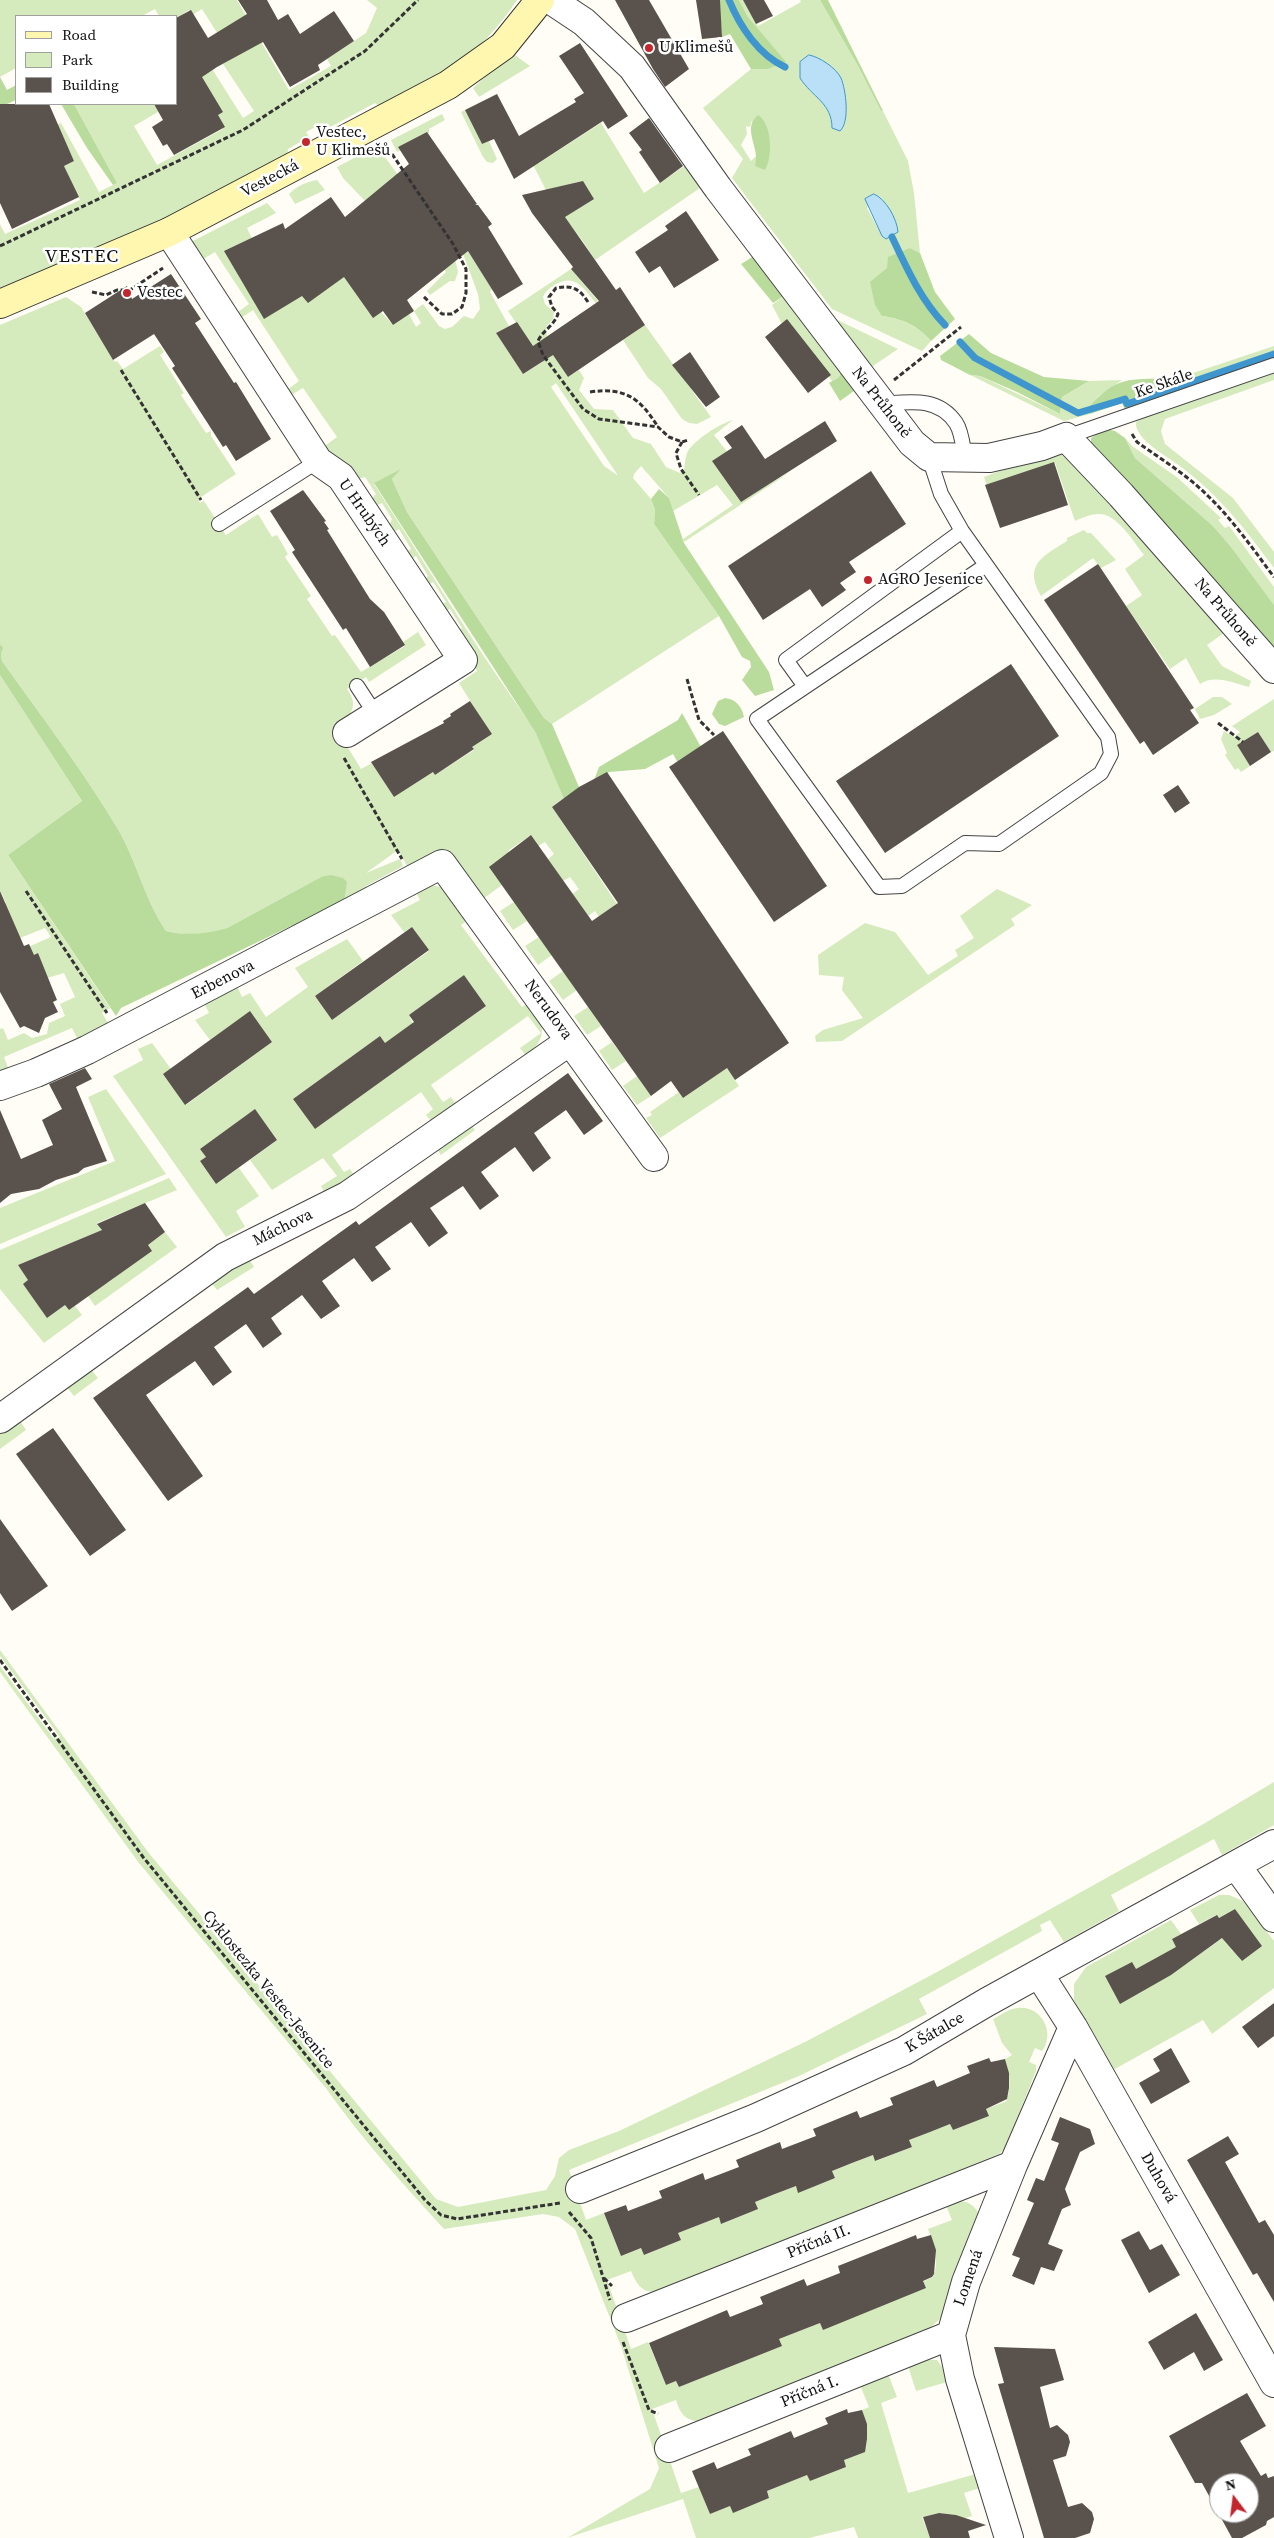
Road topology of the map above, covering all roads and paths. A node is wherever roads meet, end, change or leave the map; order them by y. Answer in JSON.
{"nodes":[{"id":1,"x":418,"y":0,"type":"edge"},
{"id":2,"x":540,"y":0,"type":"edge"},
{"id":3,"x":551,"y":0,"type":"edge"},
{"id":4,"x":392,"y":154,"type":"dead end"},
{"id":5,"x":169,"y":232,"type":"junction"},
{"id":6,"x":0,"y":246,"type":"edge"},
{"id":7,"x":171,"y":262,"type":"dead end"},
{"id":8,"x":87,"y":291,"type":"dead end"},
{"id":9,"x":423,"y":296,"type":"dead end"},
{"id":10,"x":588,"y":302,"type":"dead end"},
{"id":11,"x":0,"y":304,"type":"edge"},
{"id":12,"x":960,"y":327,"type":"dead end"},
{"id":13,"x":1274,"y":365,"type":"edge"},
{"id":14,"x":121,"y":370,"type":"dead end"},
{"id":15,"x":590,"y":392,"type":"dead end"},
{"id":16,"x":877,"y":400,"type":"junction"},
{"id":17,"x":1122,"y":417,"type":"junction"},
{"id":18,"x":658,"y":427,"type":"junction"},
{"id":19,"x":1066,"y":437,"type":"junction"},
{"id":20,"x":688,"y":440,"type":"dead end"},
{"id":21,"x":682,"y":442,"type":"junction"},
{"id":22,"x":929,"y":457,"type":"junction"},
{"id":23,"x":965,"y":458,"type":"junction"},
{"id":24,"x":318,"y":462,"type":"junction"},
{"id":25,"x":699,"y":495,"type":"dead end"},
{"id":26,"x":201,"y":500,"type":"dead end"},
{"id":27,"x":219,"y":524,"type":"dead end"},
{"id":28,"x":962,"y":531,"type":"junction"},
{"id":29,"x":984,"y":566,"type":"junction"},
{"id":30,"x":1274,"y":577,"type":"edge"},
{"id":31,"x":1274,"y":669,"type":"edge"},
{"id":32,"x":687,"y":679,"type":"dead end"},
{"id":33,"x":358,"y":686,"type":"dead end"},
{"id":34,"x":804,"y":686,"type":"junction"},
{"id":35,"x":376,"y":715,"type":"junction"},
{"id":36,"x":1218,"y":723,"type":"dead end"},
{"id":37,"x":714,"y":735,"type":"dead end"},
{"id":38,"x":1243,"y":742,"type":"dead end"},
{"id":39,"x":344,"y":743,"type":"joint"},
{"id":40,"x":442,"y":864,"type":"joint"},
{"id":41,"x":412,"y":880,"type":"junction"},
{"id":42,"x":26,"y":891,"type":"dead end"},
{"id":43,"x":120,"y":1033,"type":"junction"},
{"id":44,"x":570,"y":1041,"type":"junction"},
{"id":45,"x":0,"y":1086,"type":"edge"},
{"id":46,"x":654,"y":1157,"type":"dead end"},
{"id":47,"x":0,"y":1419,"type":"edge"},
{"id":48,"x":0,"y":1660,"type":"edge"},
{"id":49,"x":1274,"y":1844,"type":"edge"},
{"id":50,"x":1236,"y":1865,"type":"junction"},
{"id":51,"x":1274,"y":1918,"type":"edge"},
{"id":52,"x":1040,"y":1974,"type":"junction"},
{"id":53,"x":1073,"y":2027,"type":"junction"},
{"id":54,"x":1013,"y":2165,"type":"junction"},
{"id":55,"x":572,"y":2196,"type":"joint"},
{"id":56,"x":602,"y":2275,"type":"dead end"},
{"id":57,"x":612,"y":2286,"type":"dead end"},
{"id":58,"x":626,"y":2318,"type":"dead end"},
{"id":59,"x":951,"y":2335,"type":"junction"},
{"id":60,"x":1274,"y":2383,"type":"edge"},
{"id":61,"x":669,"y":2448,"type":"dead end"},
{"id":62,"x":1009,"y":2538,"type":"edge"}],
"edges":[{"from":1,"to":6,"type":"path"},
{"from":2,"to":5,"type":"street","name":"Vestecká"},
{"from":3,"to":16,"type":"street","name":"Na Průhoně"},
{"from":4,"to":9,"type":"path"},
{"from":5,"to":11,"type":"street","name":"Vestecká"},
{"from":5,"to":24,"type":"street","name":"U Hrubých"},
{"from":7,"to":8,"type":"path"},
{"from":10,"to":18,"type":"path"},
{"from":12,"to":16,"type":"path"},
{"from":13,"to":17,"type":"lane","name":"Ke Skále"},
{"from":14,"to":26,"type":"path"},
{"from":15,"to":18,"type":"path"},
{"from":16,"to":22,"type":"street","name":"Na Průhoně"},
{"from":16,"to":23,"type":"lane"},
{"from":17,"to":19,"type":"lane","name":"Ke Skále"},
{"from":17,"to":30,"type":"path"},
{"from":18,"to":21,"type":"path"},
{"from":19,"to":23,"type":"street"},
{"from":19,"to":31,"type":"street","name":"Na Průhoně"},
{"from":20,"to":21,"type":"path"},
{"from":21,"to":25,"type":"path"},
{"from":22,"to":23,"type":"street"},
{"from":22,"to":28,"type":"lane"},
{"from":24,"to":27,"type":"lane"},
{"from":24,"to":35,"type":"street","name":"U Hrubých"},
{"from":28,"to":29,"type":"lane"},
{"from":28,"to":34,"type":"lane"},
{"from":29,"to":34,"type":"lane"},
{"from":29,"to":34,"type":"lane"},
{"from":32,"to":37,"type":"path"},
{"from":33,"to":35,"type":"lane"},
{"from":35,"to":39,"type":"street","name":"U Hrubých"},
{"from":36,"to":38,"type":"path"},
{"from":39,"to":41,"type":"path"},
{"from":40,"to":41,"type":"street","name":"Erbenova"},
{"from":40,"to":44,"type":"street","name":"Nerudova"},
{"from":41,"to":43,"type":"street","name":"Erbenova"},
{"from":42,"to":43,"type":"path"},
{"from":43,"to":45,"type":"street","name":"Erbenova"},
{"from":44,"to":46,"type":"street","name":"Nerudova"},
{"from":44,"to":47,"type":"street","name":"Máchova"},
{"from":48,"to":55,"type":"path","name":"Cyklostezka Vestec-Jesenice"},
{"from":49,"to":50,"type":"street","name":"K Šátalce"},
{"from":50,"to":51,"type":"street"},
{"from":50,"to":52,"type":"street","name":"K Šátalce"},
{"from":52,"to":53,"type":"street","name":"Duhová"},
{"from":52,"to":55,"type":"street","name":"K Šátalce"},
{"from":53,"to":54,"type":"street","name":"Lomená"},
{"from":53,"to":60,"type":"street","name":"Duhová"},
{"from":54,"to":58,"type":"street","name":"Příčná II."},
{"from":54,"to":59,"type":"street","name":"Lomená"},
{"from":56,"to":57,"type":"path"},
{"from":59,"to":61,"type":"street","name":"Příčná I."},
{"from":59,"to":62,"type":"street","name":"Lomená"}]}
